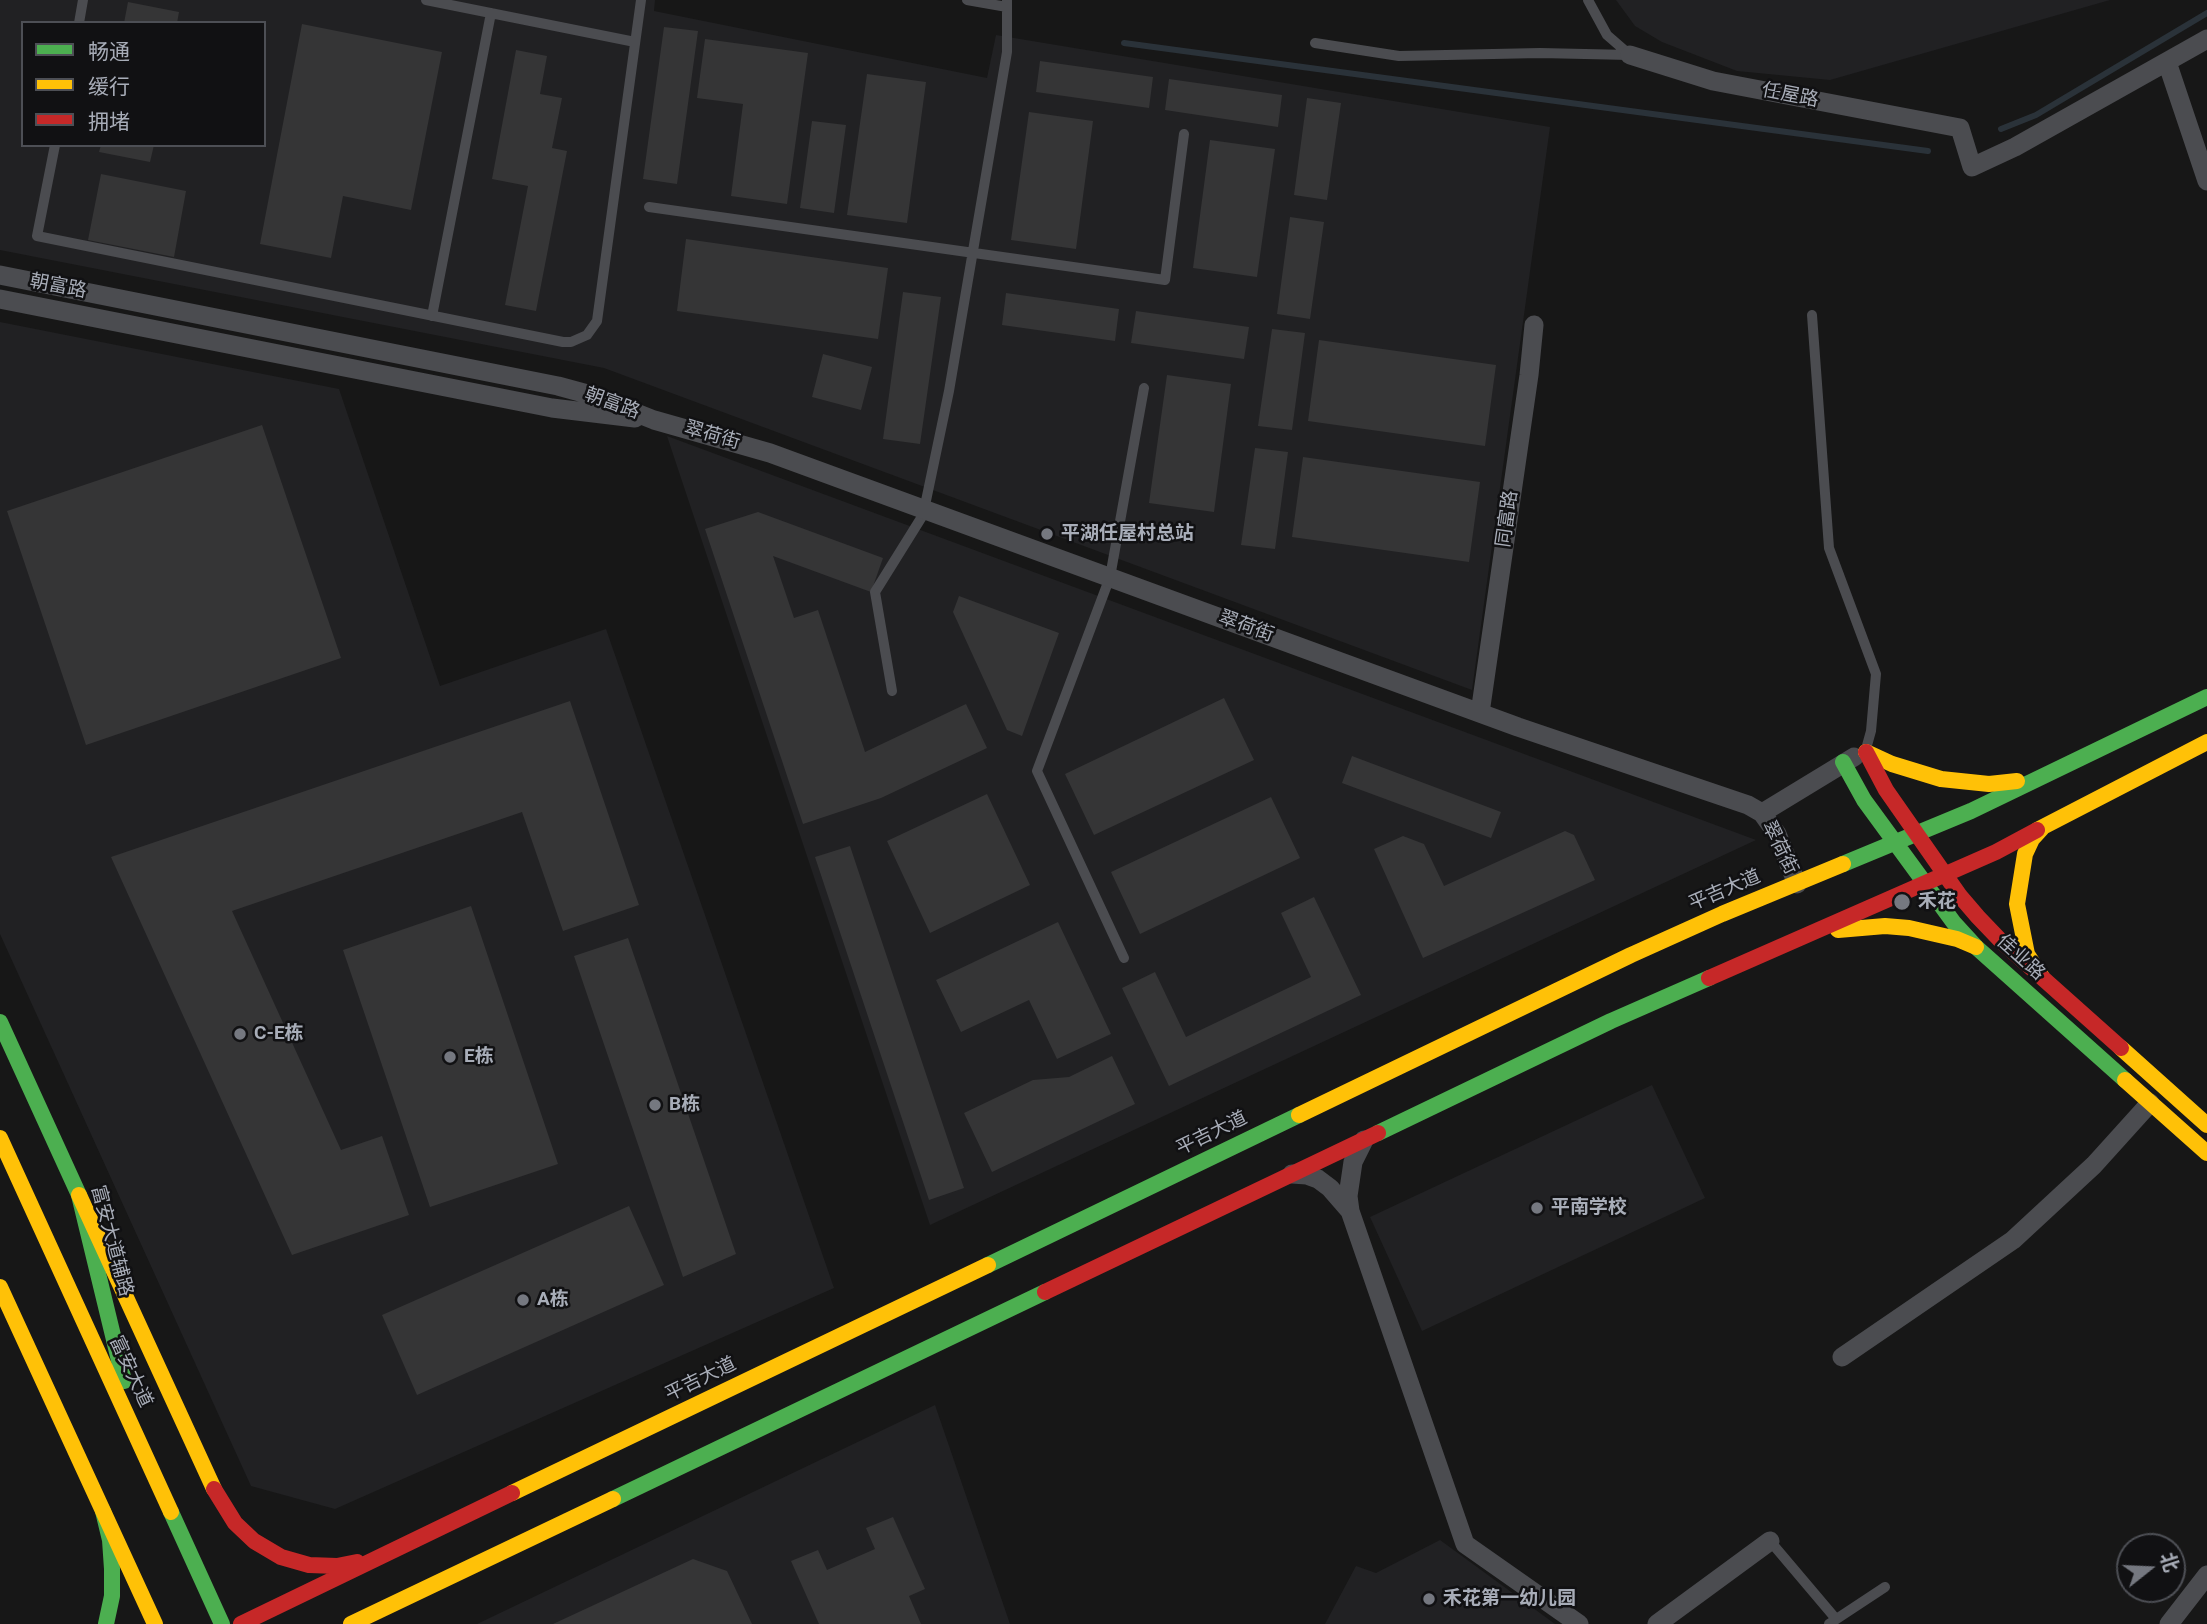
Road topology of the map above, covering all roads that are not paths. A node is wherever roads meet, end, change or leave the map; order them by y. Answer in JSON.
{"nodes":[{"id":1,"x":83,"y":0,"type":"edge"},
{"id":2,"x":426,"y":0,"type":"edge"},
{"id":3,"x":641,"y":0,"type":"edge"},
{"id":4,"x":967,"y":0,"type":"edge"},
{"id":5,"x":1588,"y":0,"type":"edge"},
{"id":6,"x":1007,"y":4,"type":"edge"},
{"id":7,"x":491,"y":13,"type":"junction"},
{"id":8,"x":79,"y":21,"type":"edge"},
{"id":9,"x":2207,"y":39,"type":"edge"},
{"id":10,"x":635,"y":42,"type":"junction"},
{"id":11,"x":1315,"y":43,"type":"dead end"},
{"id":12,"x":1630,"y":55,"type":"junction"},
{"id":13,"x":2167,"y":62,"type":"junction"},
{"id":14,"x":1184,"y":134,"type":"dead end"},
{"id":15,"x":55,"y":147,"type":"edge"},
{"id":16,"x":2207,"y":181,"type":"edge"},
{"id":17,"x":649,"y":207,"type":"dead end"},
{"id":18,"x":972,"y":252,"type":"junction"},
{"id":19,"x":0,"y":275,"type":"edge"},
{"id":20,"x":0,"y":299,"type":"edge"},
{"id":21,"x":1812,"y":315,"type":"dead end"},
{"id":22,"x":432,"y":316,"type":"junction"},
{"id":23,"x":1534,"y":325,"type":"dead end"},
{"id":24,"x":1143,"y":388,"type":"dead end"},
{"id":25,"x":654,"y":420,"type":"junction"},
{"id":26,"x":924,"y":509,"type":"junction"},
{"id":27,"x":1110,"y":577,"type":"junction"},
{"id":28,"x":892,"y":691,"type":"dead end"},
{"id":29,"x":2207,"y":697,"type":"edge"},
{"id":30,"x":1480,"y":713,"type":"junction"},
{"id":31,"x":2207,"y":742,"type":"edge"},
{"id":32,"x":2104,"y":747,"type":"junction"},
{"id":33,"x":1866,"y":751,"type":"junction"},
{"id":34,"x":1843,"y":762,"type":"junction"},
{"id":35,"x":2042,"y":776,"type":"junction"},
{"id":36,"x":2123,"y":786,"type":"junction"},
{"id":37,"x":1762,"y":813,"type":"junction"},
{"id":38,"x":2042,"y":828,"type":"junction"},
{"id":39,"x":1917,"y":834,"type":"junction"},
{"id":40,"x":1895,"y":843,"type":"junction"},
{"id":41,"x":1945,"y":874,"type":"junction"},
{"id":42,"x":1797,"y":884,"type":"junction"},
{"id":43,"x":1924,"y":884,"type":"junction"},
{"id":44,"x":1799,"y":938,"type":"junction"},
{"id":45,"x":1976,"y":947,"type":"junction"},
{"id":46,"x":1124,"y":958,"type":"dead end"},
{"id":47,"x":2042,"y":978,"type":"junction"},
{"id":48,"x":0,"y":1022,"type":"edge"},
{"id":49,"x":2150,"y":1103,"type":"junction"},
{"id":50,"x":2207,"y":1125,"type":"edge"},
{"id":51,"x":0,"y":1138,"type":"edge"},
{"id":52,"x":1365,"y":1139,"type":"junction"},
{"id":53,"x":2207,"y":1153,"type":"edge"},
{"id":54,"x":1291,"y":1174,"type":"junction"},
{"id":55,"x":79,"y":1195,"type":"junction"},
{"id":56,"x":1350,"y":1211,"type":"junction"},
{"id":57,"x":0,"y":1287,"type":"edge"},
{"id":58,"x":1842,"y":1357,"type":"dead end"},
{"id":59,"x":139,"y":1441,"type":"junction"},
{"id":60,"x":103,"y":1511,"type":"junction"},
{"id":61,"x":1770,"y":1541,"type":"joint"},
{"id":62,"x":386,"y":1555,"type":"junction"},
{"id":63,"x":2207,"y":1575,"type":"edge"},
{"id":64,"x":1885,"y":1587,"type":"dead end"},
{"id":65,"x":1832,"y":1621,"type":"edge"},
{"id":66,"x":106,"y":1624,"type":"edge"},
{"id":67,"x":155,"y":1624,"type":"edge"},
{"id":68,"x":222,"y":1624,"type":"edge"},
{"id":69,"x":241,"y":1624,"type":"edge"},
{"id":70,"x":351,"y":1624,"type":"edge"},
{"id":71,"x":1579,"y":1624,"type":"edge"},
{"id":72,"x":1657,"y":1624,"type":"edge"},
{"id":73,"x":2169,"y":1624,"type":"edge"}],
"edges":[{"from":1,"to":8,"type":"lane"},
{"from":2,"to":7,"type":"lane"},
{"from":3,"to":10,"type":"lane"},
{"from":4,"to":6,"type":"lane"},
{"from":5,"to":12,"type":"lane"},
{"from":6,"to":18,"type":"lane"},
{"from":7,"to":10,"type":"lane"},
{"from":7,"to":22,"type":"lane"},
{"from":9,"to":13,"type":"street","name":"任屋路"},
{"from":10,"to":22,"type":"lane"},
{"from":11,"to":12,"type":"lane","name":"任屋路"},
{"from":12,"to":13,"type":"street","name":"任屋路"},
{"from":13,"to":16,"type":"street"},
{"from":14,"to":18,"type":"lane"},
{"from":15,"to":22,"type":"lane"},
{"from":17,"to":18,"type":"lane"},
{"from":18,"to":26,"type":"lane"},
{"from":19,"to":25,"type":"street","name":"朝富路"},
{"from":20,"to":25,"type":"street","name":"朝富路"},
{"from":21,"to":33,"type":"lane"},
{"from":23,"to":30,"type":"street","name":"同富路"},
{"from":24,"to":27,"type":"lane"},
{"from":25,"to":26,"type":"street","name":"翠荷街"},
{"from":26,"to":27,"type":"street","name":"翠荷街"},
{"from":26,"to":28,"type":"lane"},
{"from":27,"to":30,"type":"street","name":"翠荷街"},
{"from":27,"to":46,"type":"lane"},
{"from":29,"to":32,"type":"main road","name":"平吉大道"},
{"from":30,"to":37,"type":"street","name":"翠荷街"},
{"from":31,"to":36,"type":"main road"},
{"from":32,"to":35,"type":"main road","name":"平吉大道"},
{"from":32,"to":36,"type":"main road"},
{"from":33,"to":34,"type":"street"},
{"from":33,"to":35,"type":"main road"},
{"from":33,"to":39,"type":"main road","name":"佳业路"},
{"from":34,"to":37,"type":"street"},
{"from":34,"to":40,"type":"main road","name":"佳业路"},
{"from":35,"to":39,"type":"main road","name":"平吉大道"},
{"from":36,"to":38,"type":"main road"},
{"from":37,"to":42,"type":"street","name":"翠荷街"},
{"from":38,"to":41,"type":"main road"},
{"from":38,"to":47,"type":"main road"},
{"from":39,"to":40,"type":"main road","name":"平吉大道"},
{"from":39,"to":41,"type":"main road","name":"佳业路"},
{"from":40,"to":42,"type":"main road","name":"平吉大道"},
{"from":40,"to":43,"type":"main road","name":"佳业路"},
{"from":41,"to":43,"type":"main road"},
{"from":41,"to":47,"type":"main road","name":"佳业路"},
{"from":42,"to":62,"type":"main road","name":"平吉大道"},
{"from":43,"to":44,"type":"main road"},
{"from":43,"to":45,"type":"main road","name":"佳业路"},
{"from":44,"to":45,"type":"main road"},
{"from":44,"to":52,"type":"main road"},
{"from":45,"to":49,"type":"main road","name":"佳业路"},
{"from":47,"to":50,"type":"main road","name":"佳业路"},
{"from":48,"to":55,"type":"main road","name":"富安大道辅路"},
{"from":49,"to":53,"type":"main road","name":"佳业路"},
{"from":49,"to":58,"type":"street"},
{"from":51,"to":59,"type":"main road","name":"富安大道"},
{"from":52,"to":54,"type":"main road"},
{"from":52,"to":56,"type":"street"},
{"from":54,"to":56,"type":"street"},
{"from":54,"to":70,"type":"main road"},
{"from":55,"to":59,"type":"main road","name":"富安大道辅路"},
{"from":55,"to":62,"type":"main road"},
{"from":56,"to":71,"type":"street"},
{"from":57,"to":60,"type":"main road"},
{"from":59,"to":68,"type":"main road","name":"富安大道"},
{"from":60,"to":66,"type":"main road"},
{"from":60,"to":67,"type":"main road"},
{"from":61,"to":65,"type":"lane"},
{"from":61,"to":72,"type":"street"},
{"from":62,"to":69,"type":"main road","name":"平吉大道"},
{"from":63,"to":73,"type":"street"},
{"from":64,"to":65,"type":"lane"}]}
